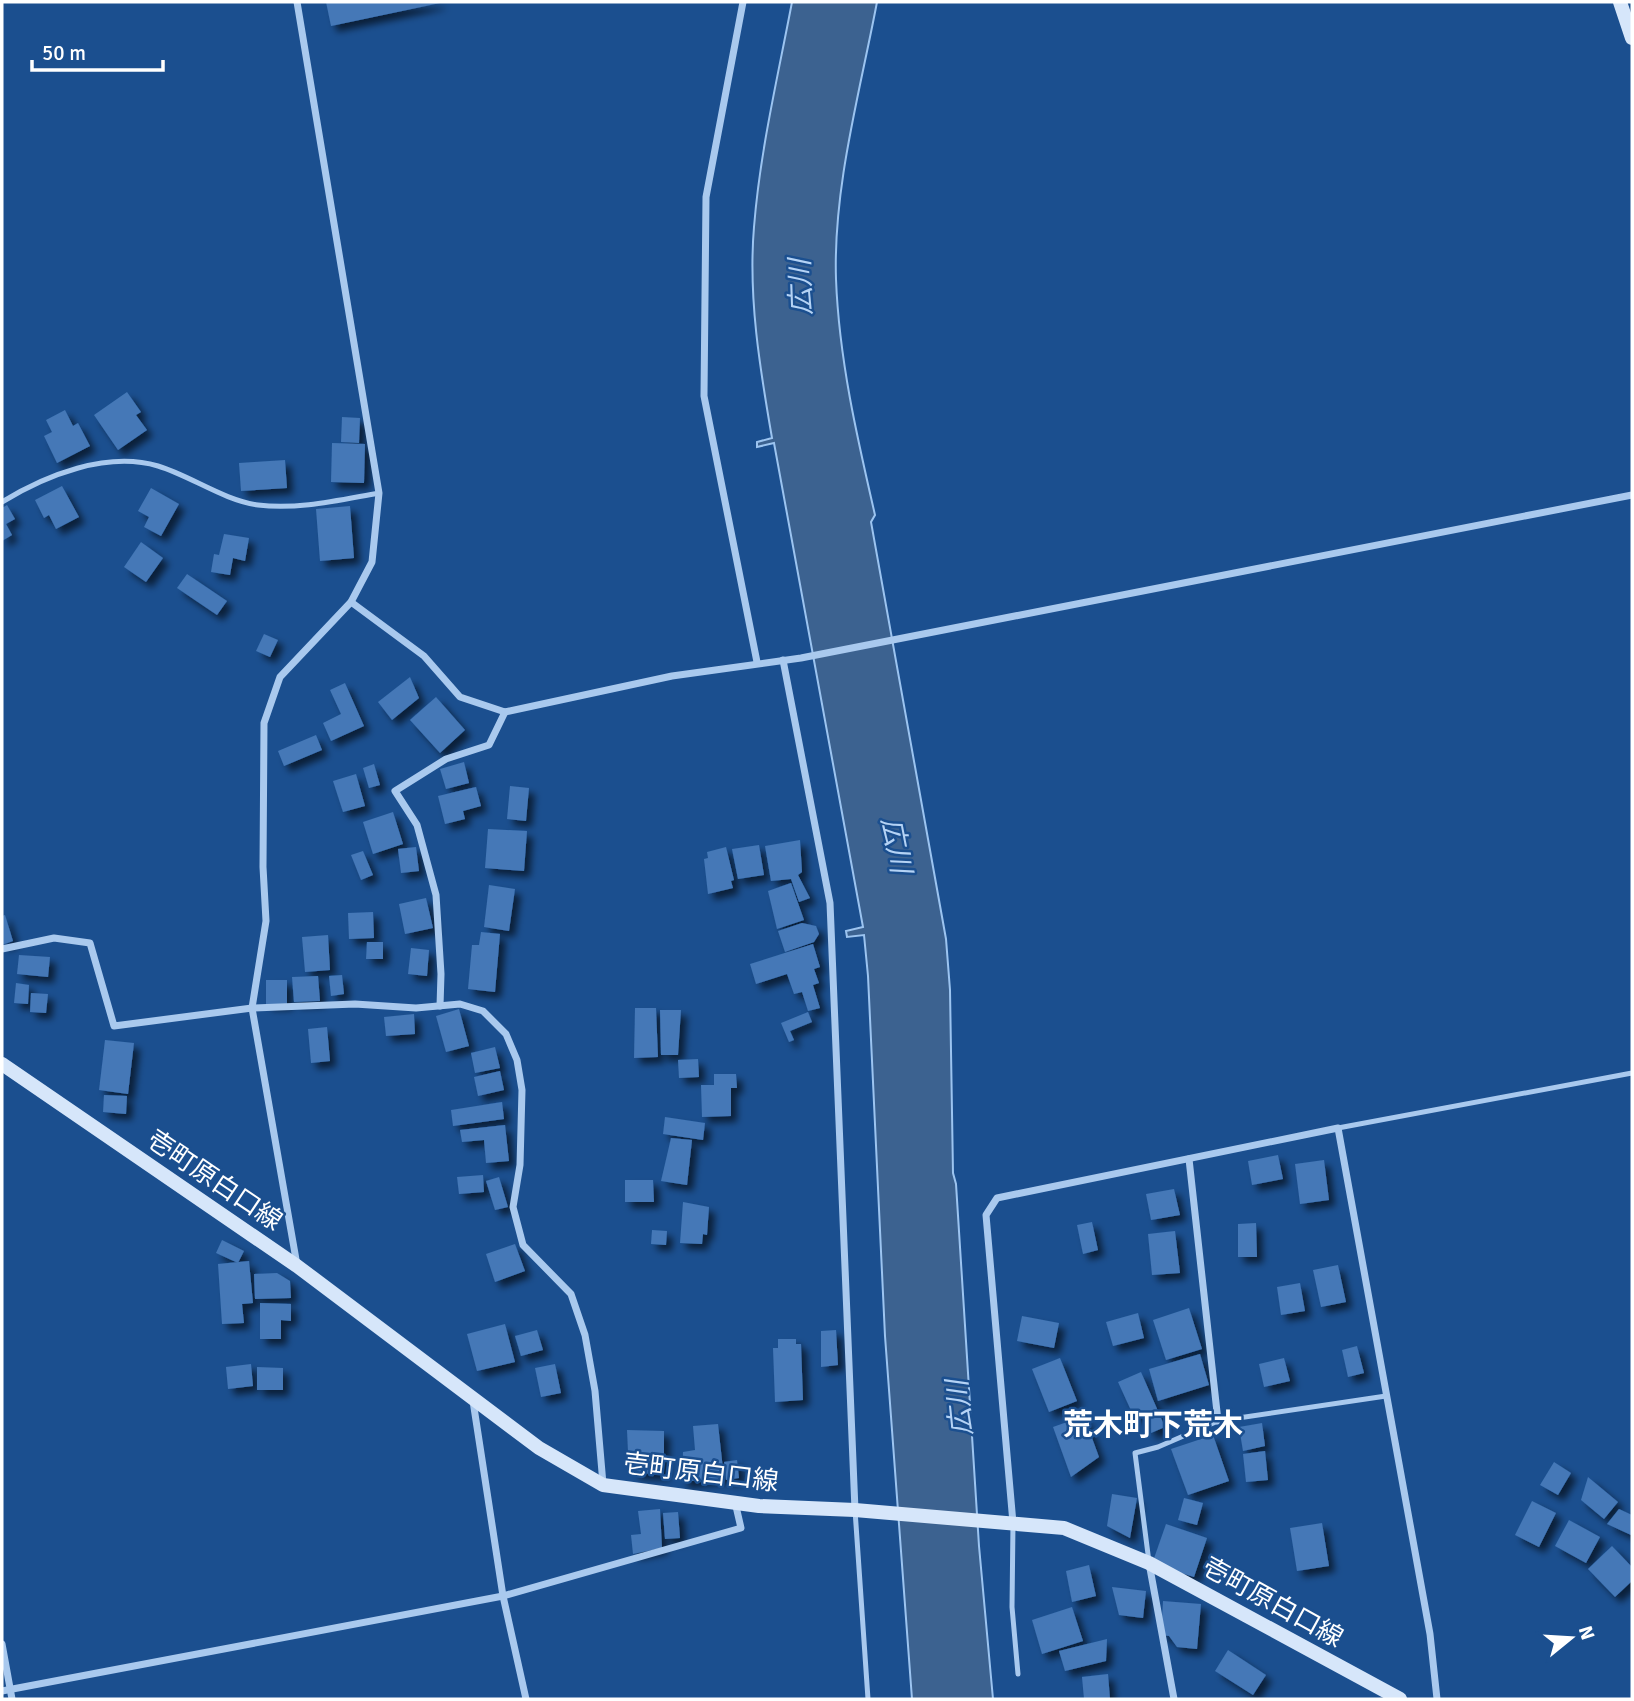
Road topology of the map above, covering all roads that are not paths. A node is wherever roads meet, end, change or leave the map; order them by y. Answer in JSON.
{"nodes":[{"id":1,"x":297,"y":2,"type":"edge"},
{"id":2,"x":743,"y":2,"type":"edge"},
{"id":3,"x":1620,"y":2,"type":"edge"},
{"id":4,"x":1632,"y":38,"type":"edge"},
{"id":5,"x":379,"y":493,"type":"junction"},
{"id":6,"x":1632,"y":495,"type":"edge"},
{"id":7,"x":2,"y":502,"type":"edge"},
{"id":8,"x":351,"y":602,"type":"junction"},
{"id":9,"x":783,"y":660,"type":"junction"},
{"id":10,"x":757,"y":662,"type":"junction"},
{"id":11,"x":505,"y":712,"type":"junction"},
{"id":12,"x":2,"y":949,"type":"edge"},
{"id":13,"x":440,"y":1006,"type":"junction"},
{"id":14,"x":252,"y":1008,"type":"junction"},
{"id":15,"x":2,"y":1064,"type":"edge"},
{"id":16,"x":1632,"y":1073,"type":"edge"},
{"id":17,"x":1338,"y":1128,"type":"junction"},
{"id":18,"x":1189,"y":1159,"type":"junction"},
{"id":19,"x":298,"y":1266,"type":"junction"},
{"id":20,"x":1386,"y":1396,"type":"junction"},
{"id":21,"x":472,"y":1397,"type":"junction"},
{"id":22,"x":1218,"y":1421,"type":"junction"},
{"id":23,"x":603,"y":1485,"type":"junction"},
{"id":24,"x":734,"y":1501,"type":"junction"},
{"id":25,"x":855,"y":1510,"type":"junction"},
{"id":26,"x":1007,"y":1523,"type":"junction"},
{"id":27,"x":1149,"y":1563,"type":"junction"},
{"id":28,"x":503,"y":1596,"type":"junction"},
{"id":29,"x":2,"y":1644,"type":"edge"},
{"id":30,"x":1018,"y":1674,"type":"dead end"},
{"id":31,"x":6,"y":1690,"type":"edge"},
{"id":32,"x":12,"y":1699,"type":"edge"},
{"id":33,"x":526,"y":1699,"type":"edge"},
{"id":34,"x":867,"y":1699,"type":"edge"},
{"id":35,"x":1174,"y":1699,"type":"edge"},
{"id":36,"x":1400,"y":1699,"type":"edge"},
{"id":37,"x":1437,"y":1699,"type":"edge"}],
"edges":[{"from":1,"to":5,"type":"street"},
{"from":2,"to":10,"type":"street"},
{"from":3,"to":4,"type":"main road"},
{"from":5,"to":7,"type":"lane"},
{"from":5,"to":8,"type":"street"},
{"from":6,"to":9,"type":"street"},
{"from":8,"to":11,"type":"street"},
{"from":8,"to":14,"type":"street"},
{"from":9,"to":10,"type":"street"},
{"from":9,"to":25,"type":"street"},
{"from":10,"to":11,"type":"street"},
{"from":11,"to":13,"type":"street"},
{"from":12,"to":14,"type":"street"},
{"from":13,"to":14,"type":"street"},
{"from":13,"to":23,"type":"street"},
{"from":14,"to":19,"type":"street"},
{"from":15,"to":19,"type":"main road","name":"壱町原白口線"},
{"from":16,"to":17,"type":"lane"},
{"from":17,"to":18,"type":"street"},
{"from":17,"to":20,"type":"street"},
{"from":18,"to":22,"type":"street"},
{"from":18,"to":26,"type":"street"},
{"from":19,"to":21,"type":"main road","name":"壱町原白口線"},
{"from":20,"to":22,"type":"lane"},
{"from":20,"to":37,"type":"street"},
{"from":21,"to":23,"type":"main road","name":"壱町原白口線"},
{"from":21,"to":28,"type":"street"},
{"from":22,"to":27,"type":"lane"},
{"from":23,"to":24,"type":"main road","name":"壱町原白口線"},
{"from":24,"to":25,"type":"main road","name":"壱町原白口線"},
{"from":24,"to":28,"type":"street"},
{"from":25,"to":26,"type":"main road","name":"壱町原白口線"},
{"from":25,"to":34,"type":"lane"},
{"from":26,"to":27,"type":"main road","name":"壱町原白口線"},
{"from":26,"to":30,"type":"lane"},
{"from":27,"to":35,"type":"street"},
{"from":27,"to":36,"type":"main road","name":"壱町原白口線"},
{"from":28,"to":31,"type":"street"},
{"from":28,"to":33,"type":"street"},
{"from":29,"to":31,"type":"street"},
{"from":31,"to":32,"type":"street"}]}
